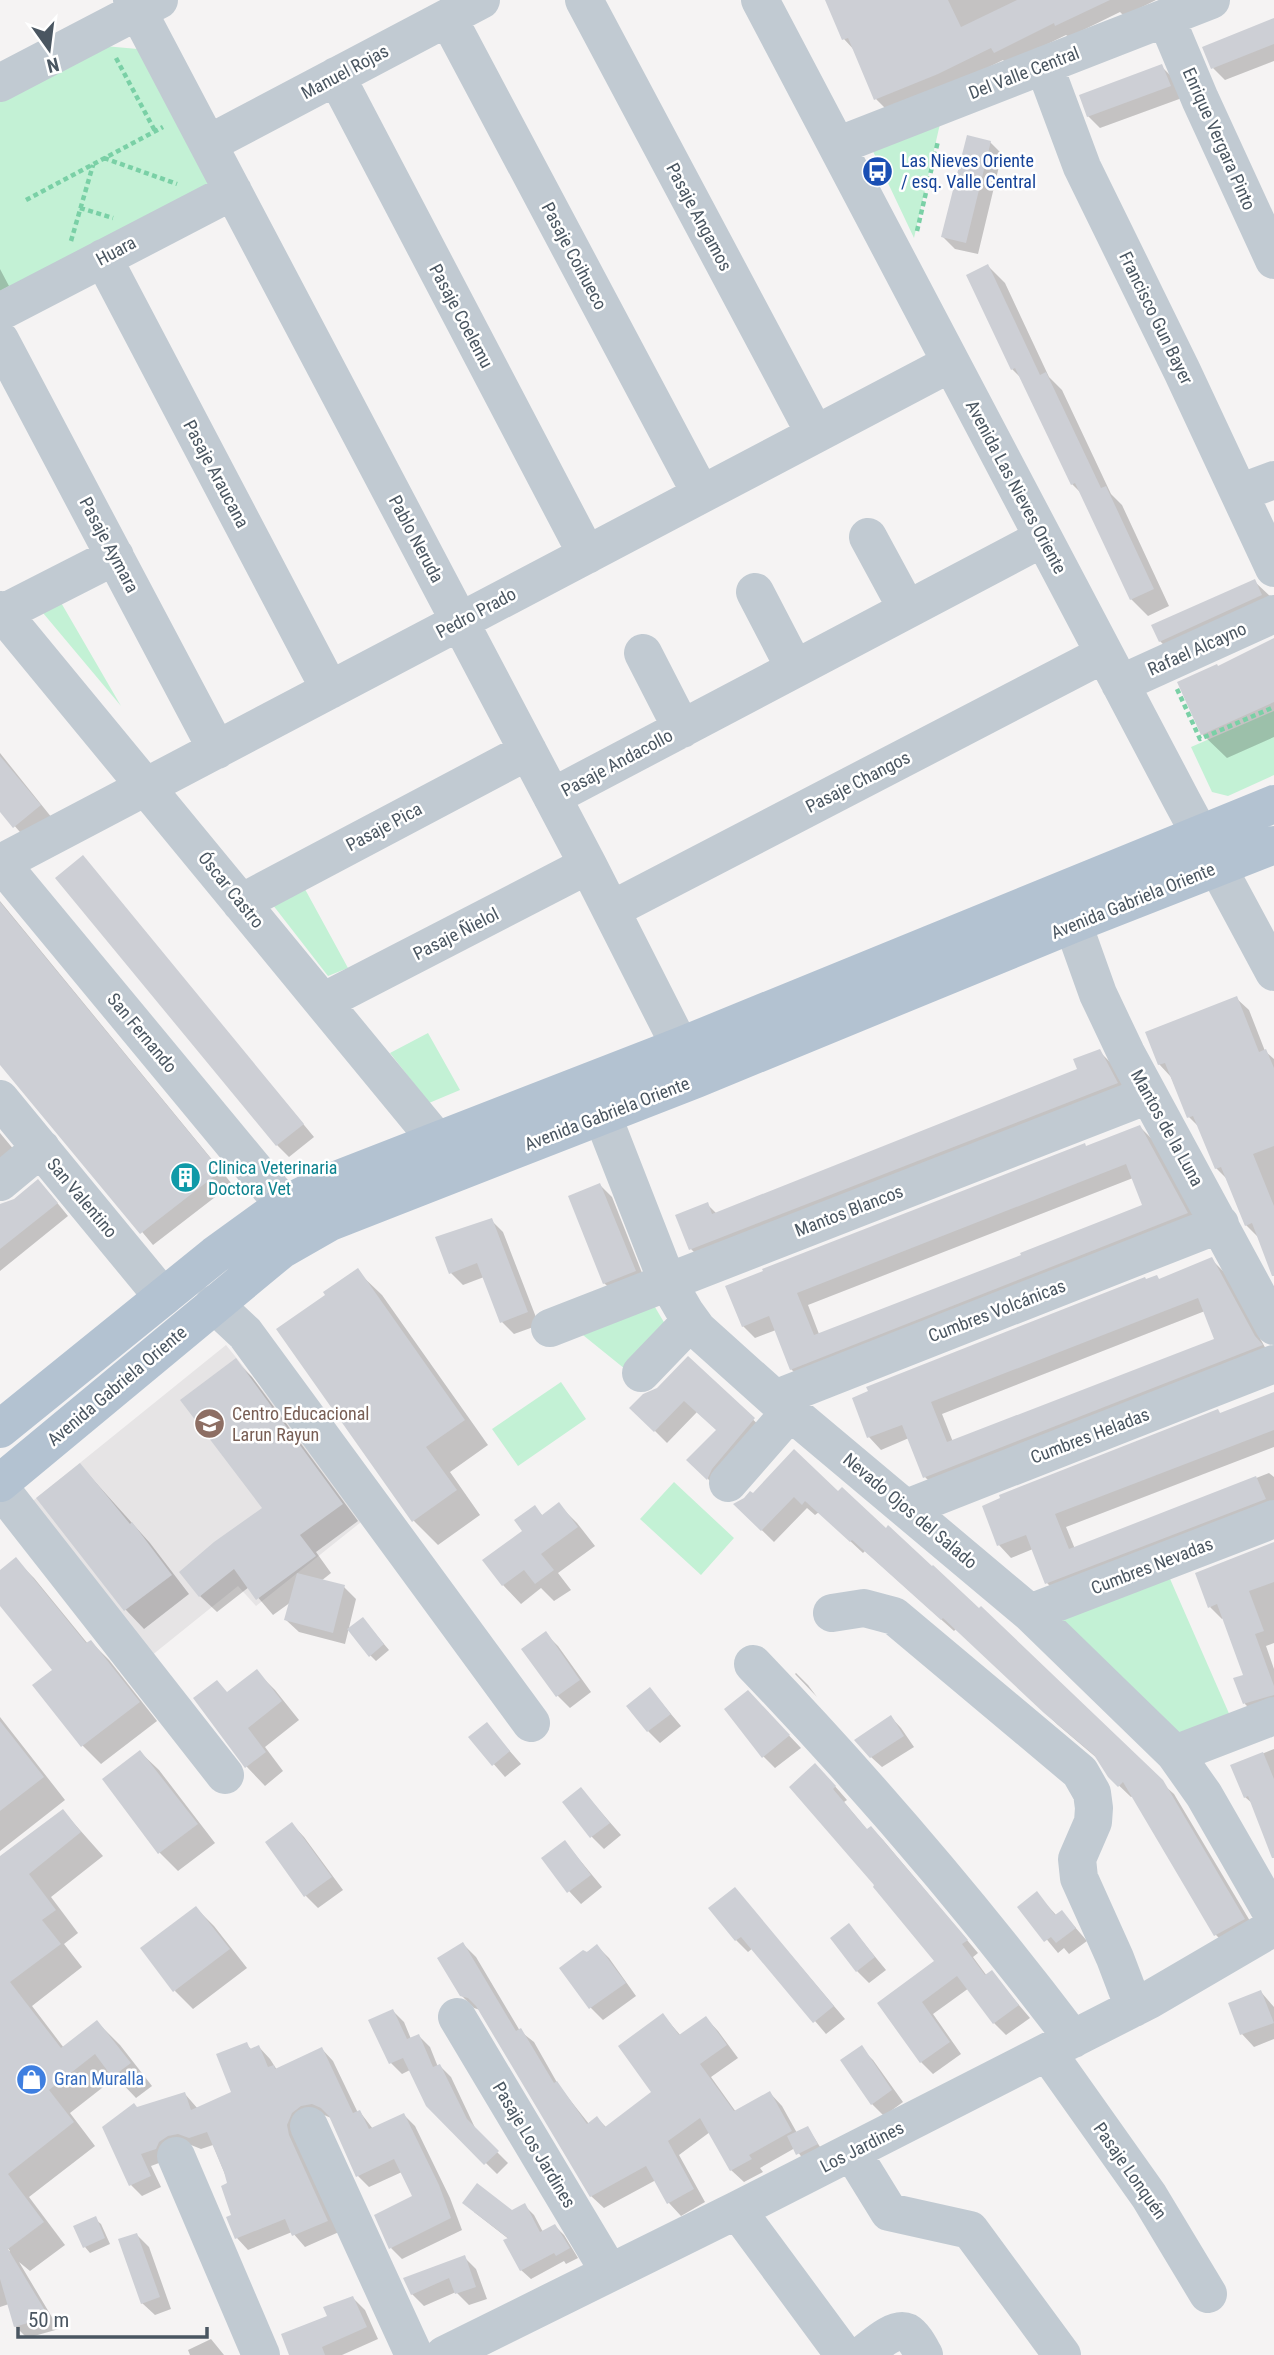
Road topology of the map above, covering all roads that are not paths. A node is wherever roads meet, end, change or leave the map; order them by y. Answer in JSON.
{"nodes":[{"id":1,"x":481,"y":0,"type":"edge"},
{"id":2,"x":584,"y":0,"type":"edge"},
{"id":3,"x":760,"y":0,"type":"edge"},
{"id":4,"x":1211,"y":0,"type":"edge"},
{"id":5,"x":143,"y":4,"type":"edge"},
{"id":6,"x":448,"y":18,"type":"junction"},
{"id":7,"x":1166,"y":18,"type":"junction"},
{"id":8,"x":1044,"y":65,"type":"junction"},
{"id":9,"x":336,"y":76,"type":"junction"},
{"id":10,"x":1,"y":80,"type":"edge"},
{"id":11,"x":208,"y":144,"type":"junction"},
{"id":12,"x":837,"y":146,"type":"junction"},
{"id":13,"x":225,"y":194,"type":"junction"},
{"id":14,"x":103,"y":258,"type":"junction"},
{"id":15,"x":1274,"y":260,"type":"edge"},
{"id":16,"x":0,"y":312,"type":"edge"},
{"id":17,"x":0,"y":340,"type":"edge"},
{"id":18,"x":951,"y":363,"type":"junction"},
{"id":19,"x":815,"y":434,"type":"junction"},
{"id":20,"x":1274,"y":480,"type":"edge"},
{"id":21,"x":1239,"y":493,"type":"junction"},
{"id":22,"x":701,"y":495,"type":"junction"},
{"id":23,"x":868,"y":537,"type":"dead end"},
{"id":24,"x":1043,"y":538,"type":"junction"},
{"id":25,"x":587,"y":555,"type":"junction"},
{"id":26,"x":115,"y":556,"type":"junction"},
{"id":27,"x":1274,"y":568,"type":"edge"},
{"id":28,"x":755,"y":592,"type":"dead end"},
{"id":29,"x":907,"y":609,"type":"junction"},
{"id":30,"x":1,"y":611,"type":"edge"},
{"id":31,"x":1274,"y":614,"type":"edge"},
{"id":32,"x":460,"y":621,"type":"junction"},
{"id":33,"x":643,"y":653,"type":"dead end"},
{"id":34,"x":795,"y":669,"type":"junction"},
{"id":35,"x":1112,"y":669,"type":"junction"},
{"id":36,"x":330,"y":690,"type":"junction"},
{"id":37,"x":682,"y":729,"type":"junction"},
{"id":38,"x":217,"y":750,"type":"junction"},
{"id":39,"x":528,"y":751,"type":"junction"},
{"id":40,"x":146,"y":787,"type":"junction"},
{"id":41,"x":552,"y":797,"type":"junction"},
{"id":42,"x":1274,"y":804,"type":"edge"},
{"id":43,"x":1198,"y":833,"type":"junction"},
{"id":44,"x":1274,"y":845,"type":"edge"},
{"id":45,"x":1,"y":862,"type":"edge"},
{"id":46,"x":588,"y":865,"type":"junction"},
{"id":47,"x":1218,"y":867,"type":"junction"},
{"id":48,"x":241,"y":902,"type":"junction"},
{"id":49,"x":611,"y":910,"type":"junction"},
{"id":50,"x":1073,"y":924,"type":"junction"},
{"id":51,"x":1274,"y":972,"type":"edge"},
{"id":52,"x":323,"y":1002,"type":"junction"},
{"id":53,"x":689,"y":1063,"type":"junction"},
{"id":54,"x":1148,"y":1095,"type":"junction"},
{"id":55,"x":0,"y":1099,"type":"edge"},
{"id":56,"x":596,"y":1099,"type":"junction"},
{"id":57,"x":438,"y":1142,"type":"junction"},
{"id":58,"x":41,"y":1148,"type":"junction"},
{"id":59,"x":462,"y":1171,"type":"junction"},
{"id":60,"x":0,"y":1182,"type":"edge"},
{"id":61,"x":284,"y":1205,"type":"junction"},
{"id":62,"x":1220,"y":1224,"type":"junction"},
{"id":63,"x":667,"y":1281,"type":"junction"},
{"id":64,"x":163,"y":1297,"type":"junction"},
{"id":65,"x":214,"y":1304,"type":"junction"},
{"id":66,"x":691,"y":1321,"type":"junction"},
{"id":67,"x":1274,"y":1326,"type":"edge"},
{"id":68,"x":550,"y":1328,"type":"dead end"},
{"id":69,"x":1274,"y":1364,"type":"edge"},
{"id":70,"x":641,"y":1373,"type":"dead end"},
{"id":71,"x":782,"y":1405,"type":"junction"},
{"id":72,"x":0,"y":1429,"type":"edge"},
{"id":73,"x":0,"y":1483,"type":"edge"},
{"id":74,"x":728,"y":1483,"type":"dead end"},
{"id":75,"x":0,"y":1488,"type":"edge"},
{"id":76,"x":907,"y":1508,"type":"junction"},
{"id":77,"x":1274,"y":1519,"type":"edge"},
{"id":78,"x":832,"y":1613,"type":"dead end"},
{"id":79,"x":1030,"y":1613,"type":"junction"},
{"id":80,"x":753,"y":1664,"type":"dead end"},
{"id":81,"x":1274,"y":1716,"type":"edge"},
{"id":82,"x":531,"y":1723,"type":"dead end"},
{"id":83,"x":1175,"y":1754,"type":"junction"},
{"id":84,"x":225,"y":1775,"type":"dead end"},
{"id":85,"x":1274,"y":1917,"type":"edge"},
{"id":86,"x":1274,"y":1927,"type":"edge"},
{"id":87,"x":1134,"y":2008,"type":"junction"},
{"id":88,"x":457,"y":2017,"type":"dead end"},
{"id":89,"x":1060,"y":2045,"type":"junction"},
{"id":90,"x":309,"y":2126,"type":"dead end"},
{"id":91,"x":852,"y":2152,"type":"junction"},
{"id":92,"x":177,"y":2156,"type":"dead end"},
{"id":93,"x":737,"y":2210,"type":"junction"},
{"id":94,"x":611,"y":2273,"type":"junction"},
{"id":95,"x":1208,"y":2294,"type":"dead end"},
{"id":96,"x":261,"y":2355,"type":"edge"},
{"id":97,"x":414,"y":2355,"type":"edge"},
{"id":98,"x":444,"y":2355,"type":"edge"},
{"id":99,"x":844,"y":2355,"type":"edge"},
{"id":100,"x":862,"y":2355,"type":"edge"},
{"id":101,"x":925,"y":2355,"type":"edge"},
{"id":102,"x":1062,"y":2355,"type":"edge"}],
"edges":[{"from":1,"to":6,"type":"street","name":"Manuel Rojas"},
{"from":2,"to":19,"type":"street","name":"Pasaje Angamos"},
{"from":3,"to":12,"type":"street","name":"Avenida Las Nieves Oriente"},
{"from":4,"to":7,"type":"street","name":"Del Valle Central"},
{"from":5,"to":10,"type":"street"},
{"from":5,"to":11,"type":"street","name":"Pablo Neruda"},
{"from":6,"to":9,"type":"street","name":"Manuel Rojas"},
{"from":6,"to":22,"type":"street","name":"Pasaje Coihueco"},
{"from":7,"to":8,"type":"street","name":"Del Valle Central"},
{"from":7,"to":15,"type":"street","name":"Enrique Vergara Pinto"},
{"from":8,"to":12,"type":"street","name":"Del Valle Central"},
{"from":8,"to":21,"type":"street","name":"Francisco Gun Bayer"},
{"from":9,"to":11,"type":"street","name":"Manuel Rojas"},
{"from":9,"to":25,"type":"street","name":"Pasaje Coelemu"},
{"from":11,"to":13,"type":"street","name":"Pablo Neruda"},
{"from":12,"to":18,"type":"street","name":"Avenida Las Nieves Oriente"},
{"from":13,"to":14,"type":"street","name":"Huara"},
{"from":13,"to":32,"type":"street","name":"Pablo Neruda"},
{"from":14,"to":16,"type":"street","name":"Huara"},
{"from":14,"to":36,"type":"street","name":"Pasaje Araucana"},
{"from":17,"to":26,"type":"street","name":"Pasaje Aymara"},
{"from":18,"to":19,"type":"street","name":"Pedro Prado"},
{"from":18,"to":24,"type":"street","name":"Avenida Las Nieves Oriente"},
{"from":19,"to":22,"type":"street","name":"Pedro Prado"},
{"from":20,"to":21,"type":"street"},
{"from":21,"to":27,"type":"street","name":"Francisco Gun Bayer"},
{"from":22,"to":25,"type":"street","name":"Pedro Prado"},
{"from":23,"to":29,"type":"street"},
{"from":24,"to":29,"type":"street","name":"Pasaje Andacollo"},
{"from":24,"to":35,"type":"street","name":"Avenida Las Nieves Oriente"},
{"from":25,"to":32,"type":"street","name":"Pedro Prado"},
{"from":26,"to":30,"type":"street"},
{"from":26,"to":38,"type":"street","name":"Pasaje Aymara"},
{"from":28,"to":34,"type":"street"},
{"from":29,"to":34,"type":"street","name":"Pasaje Andacollo"},
{"from":30,"to":40,"type":"street","name":"Óscar Castro"},
{"from":31,"to":35,"type":"street","name":"Rafael Alcayno"},
{"from":32,"to":36,"type":"street","name":"Pedro Prado"},
{"from":32,"to":39,"type":"street","name":"Pablo Neruda"},
{"from":33,"to":37,"type":"street","name":"Pasaje Andacollo"},
{"from":34,"to":37,"type":"street","name":"Pasaje Andacollo"},
{"from":35,"to":43,"type":"street","name":"Avenida Las Nieves Oriente"},
{"from":35,"to":49,"type":"street","name":"Pasaje Changos"},
{"from":36,"to":38,"type":"street","name":"Pedro Prado"},
{"from":37,"to":41,"type":"street","name":"Pasaje Andacollo"},
{"from":38,"to":40,"type":"street","name":"Pedro Prado"},
{"from":39,"to":41,"type":"street","name":"Pablo Neruda"},
{"from":39,"to":48,"type":"street","name":"Pasaje Pica"},
{"from":40,"to":45,"type":"street","name":"Pedro Prado"},
{"from":40,"to":48,"type":"street","name":"Óscar Castro"},
{"from":41,"to":46,"type":"street","name":"Pablo Neruda"},
{"from":42,"to":43,"type":"main road","name":"Avenida Gabriela Oriente"},
{"from":43,"to":47,"type":"street","name":"Avenida Las Nieves Oriente"},
{"from":43,"to":53,"type":"main road","name":"Avenida Gabriela Oriente"},
{"from":44,"to":47,"type":"main road","name":"Avenida Gabriela Oriente"},
{"from":45,"to":61,"type":"street","name":"San Fernando"},
{"from":46,"to":49,"type":"street","name":"Pablo Neruda"},
{"from":46,"to":52,"type":"street","name":"Pasaje Ñielol"},
{"from":47,"to":50,"type":"main road","name":"Avenida Gabriela Oriente"},
{"from":47,"to":51,"type":"street","name":"Avenida Las Nieves Oriente"},
{"from":48,"to":52,"type":"street","name":"Óscar Castro"},
{"from":49,"to":53,"type":"street","name":"Pablo Neruda"},
{"from":50,"to":53,"type":"main road","name":"Avenida Gabriela Oriente"},
{"from":50,"to":54,"type":"street","name":"Mantos de la Luna"},
{"from":52,"to":57,"type":"street","name":"Óscar Castro"},
{"from":53,"to":56,"type":"main road","name":"Avenida Gabriela Oriente"},
{"from":54,"to":62,"type":"street","name":"Mantos de la Luna"},
{"from":54,"to":63,"type":"street","name":"Mantos Blancos"},
{"from":55,"to":58,"type":"street","name":"San Valentino"},
{"from":56,"to":57,"type":"main road","name":"Avenida Gabriela Oriente"},
{"from":56,"to":59,"type":"main road","name":"Avenida Gabriela Oriente"},
{"from":56,"to":63,"type":"street","name":"Nevado Ojos del Salado"},
{"from":57,"to":59,"type":"street","name":"Óscar Castro"},
{"from":57,"to":61,"type":"main road","name":"Avenida Gabriela Oriente"},
{"from":58,"to":60,"type":"street"},
{"from":58,"to":64,"type":"street","name":"San Valentino"},
{"from":59,"to":65,"type":"main road","name":"Avenida Gabriela Oriente"},
{"from":61,"to":64,"type":"main road","name":"Avenida Gabriela Oriente"},
{"from":62,"to":67,"type":"street","name":"Mantos de la Luna"},
{"from":62,"to":71,"type":"street","name":"Cumbres Volcánicas"},
{"from":63,"to":66,"type":"street","name":"Nevado Ojos del Salado"},
{"from":63,"to":68,"type":"street","name":"Mantos Blancos"},
{"from":64,"to":72,"type":"main road","name":"Avenida Gabriela Oriente"},
{"from":65,"to":73,"type":"main road","name":"Avenida Gabriela Oriente"},
{"from":65,"to":82,"type":"street"},
{"from":66,"to":70,"type":"street"},
{"from":66,"to":71,"type":"street","name":"Nevado Ojos del Salado"},
{"from":69,"to":76,"type":"street","name":"Cumbres Heladas"},
{"from":71,"to":74,"type":"street"},
{"from":71,"to":76,"type":"street","name":"Nevado Ojos del Salado"},
{"from":75,"to":84,"type":"street"},
{"from":76,"to":79,"type":"street","name":"Nevado Ojos del Salado"},
{"from":77,"to":79,"type":"street","name":"Cumbres Nevadas"},
{"from":78,"to":87,"type":"street"},
{"from":79,"to":83,"type":"street","name":"Nevado Ojos del Salado"},
{"from":80,"to":89,"type":"street","name":"Pasaje Lonquén"},
{"from":81,"to":83,"type":"street"},
{"from":83,"to":85,"type":"street","name":"Nevado Ojos del Salado"},
{"from":86,"to":87,"type":"street","name":"Los Jardines"},
{"from":87,"to":89,"type":"street","name":"Los Jardines"},
{"from":88,"to":94,"type":"street","name":"Pasaje Los Jardines"},
{"from":89,"to":91,"type":"street","name":"Los Jardines"},
{"from":89,"to":95,"type":"street","name":"Pasaje Lonquén"},
{"from":90,"to":97,"type":"street"},
{"from":91,"to":93,"type":"street","name":"Los Jardines"},
{"from":91,"to":102,"type":"street"},
{"from":92,"to":96,"type":"street"},
{"from":93,"to":94,"type":"street","name":"Los Jardines"},
{"from":93,"to":99,"type":"street"},
{"from":94,"to":98,"type":"street","name":"Los Jardines"},
{"from":100,"to":101,"type":"street"}]}
